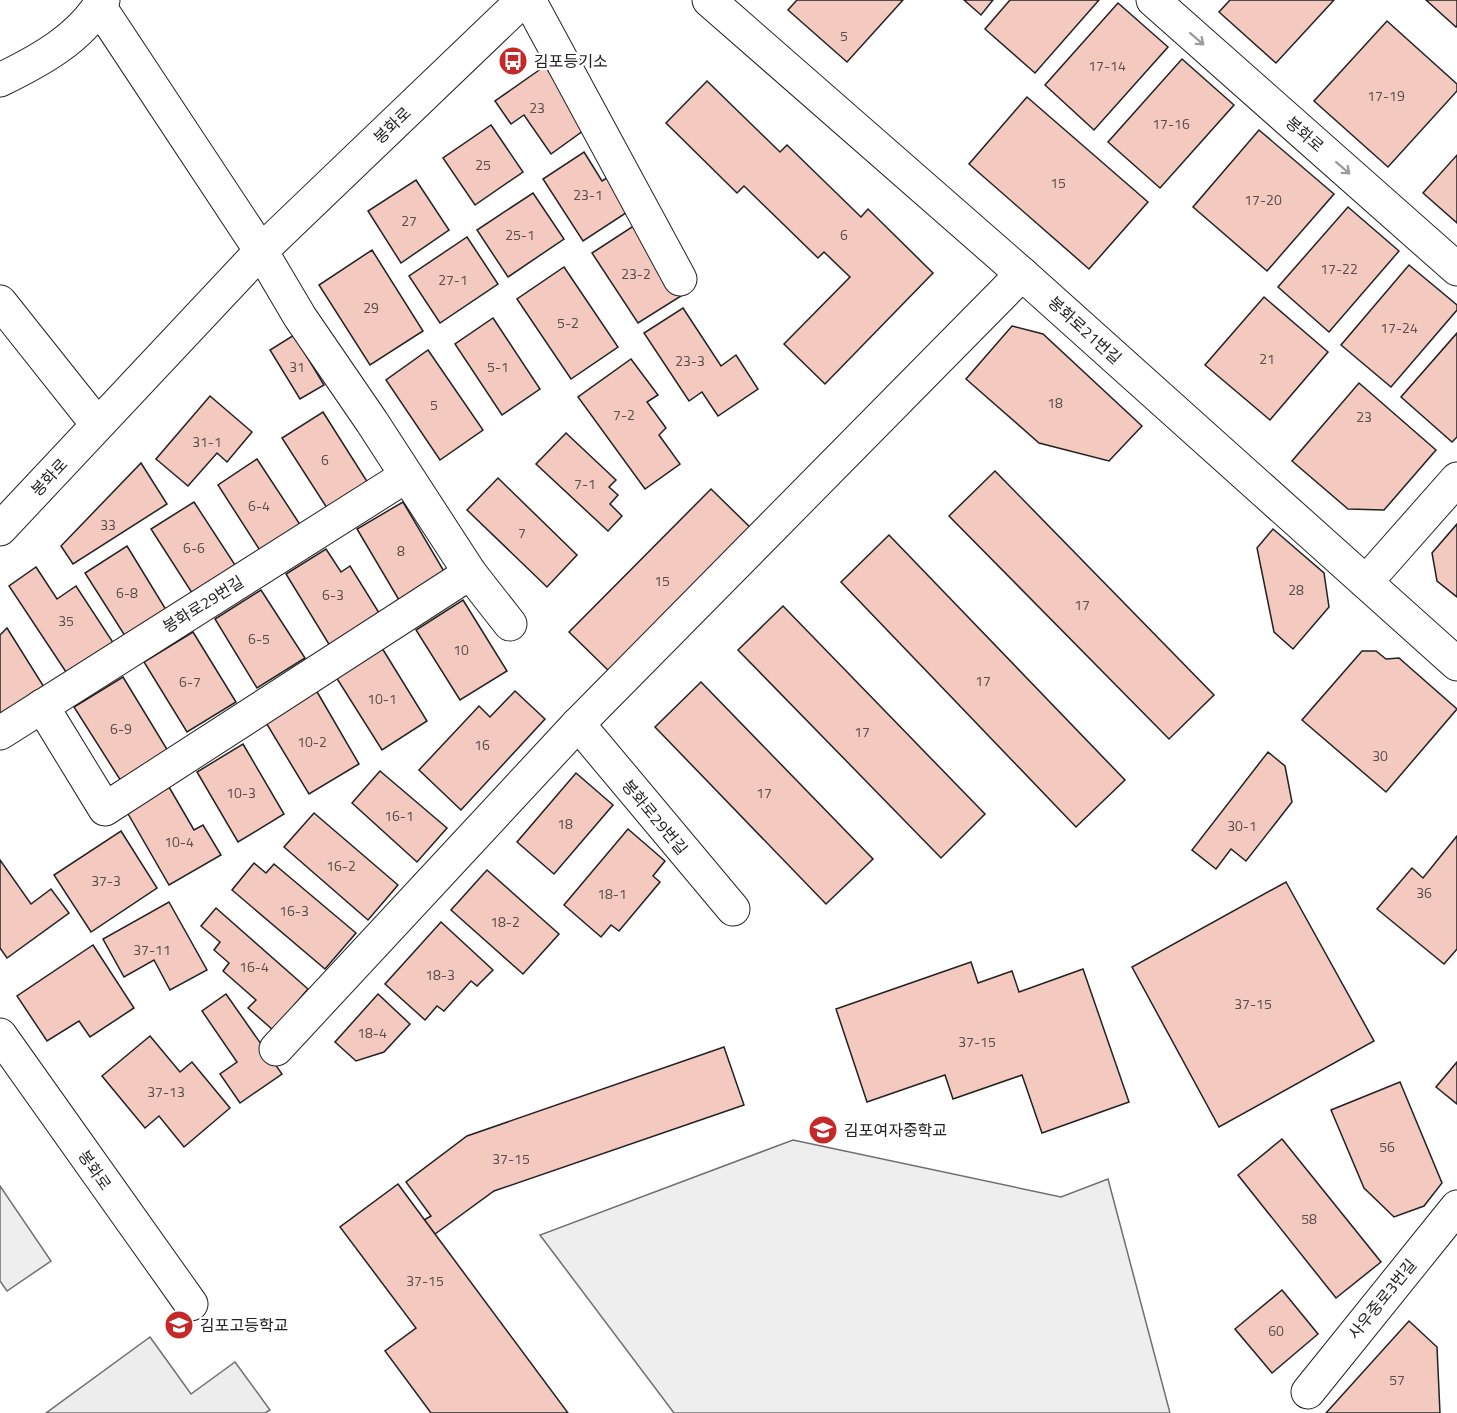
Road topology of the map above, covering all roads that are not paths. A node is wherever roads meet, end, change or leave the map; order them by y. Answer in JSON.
{"nodes":[{"id":1,"x":523,"y":0,"type":"edge"},
{"id":2,"x":529,"y":0,"type":"edge"},
{"id":3,"x":709,"y":0,"type":"edge"},
{"id":4,"x":1153,"y":0,"type":"edge"},
{"id":5,"x":101,"y":3,"type":"edge"},
{"id":6,"x":0,"y":80,"type":"edge"},
{"id":7,"x":261,"y":251,"type":"junction"},
{"id":8,"x":1457,"y":269,"type":"edge"},
{"id":9,"x":1022,"y":274,"type":"junction"},
{"id":10,"x":680,"y":279,"type":"dead end"},
{"id":11,"x":0,"y":302,"type":"edge"},
{"id":12,"x":97,"y":424,"type":"junction"},
{"id":13,"x":406,"y":476,"type":"junction"},
{"id":14,"x":1457,"y":479,"type":"edge"},
{"id":15,"x":0,"y":530,"type":"edge"},
{"id":16,"x":471,"y":573,"type":"junction"},
{"id":17,"x":1366,"y":582,"type":"junction"},
{"id":18,"x":510,"y":624,"type":"dead end"},
{"id":19,"x":1457,"y":664,"type":"edge"},
{"id":20,"x":42,"y":706,"type":"junction"},
{"id":21,"x":578,"y":724,"type":"junction"},
{"id":22,"x":0,"y":733,"type":"edge"},
{"id":23,"x":733,"y":909,"type":"dead end"},
{"id":24,"x":0,"y":1035,"type":"edge"},
{"id":25,"x":276,"y":1049,"type":"dead end"},
{"id":26,"x":1457,"y":1208,"type":"edge"},
{"id":27,"x":191,"y":1304,"type":"dead end"},
{"id":28,"x":1308,"y":1392,"type":"dead end"}],
"edges":[{"from":1,"to":7,"type":"street","name":"봉화로"},
{"from":2,"to":10,"type":"street"},
{"from":3,"to":9,"type":"street","name":"봉화로21번길"},
{"from":4,"to":8,"type":"street","name":"봉화로","one_way":true},
{"from":5,"to":6,"type":"street"},
{"from":5,"to":7,"type":"street"},
{"from":7,"to":12,"type":"street","name":"봉화로"},
{"from":7,"to":13,"type":"street"},
{"from":9,"to":17,"type":"street","name":"봉화로21번길"},
{"from":9,"to":21,"type":"street"},
{"from":11,"to":12,"type":"street"},
{"from":12,"to":15,"type":"street","name":"봉화로"},
{"from":13,"to":16,"type":"street"},
{"from":13,"to":20,"type":"street","name":"봉화로29번길"},
{"from":14,"to":17,"type":"street"},
{"from":16,"to":18,"type":"street"},
{"from":16,"to":20,"type":"street"},
{"from":17,"to":19,"type":"street","name":"봉화로21번길"},
{"from":20,"to":22,"type":"street","name":"봉화로29번길"},
{"from":21,"to":23,"type":"street","name":"봉화로29번길"},
{"from":21,"to":25,"type":"street"},
{"from":24,"to":27,"type":"street","name":"봉화로"},
{"from":26,"to":28,"type":"street","name":"사우중로3번길"}]}
